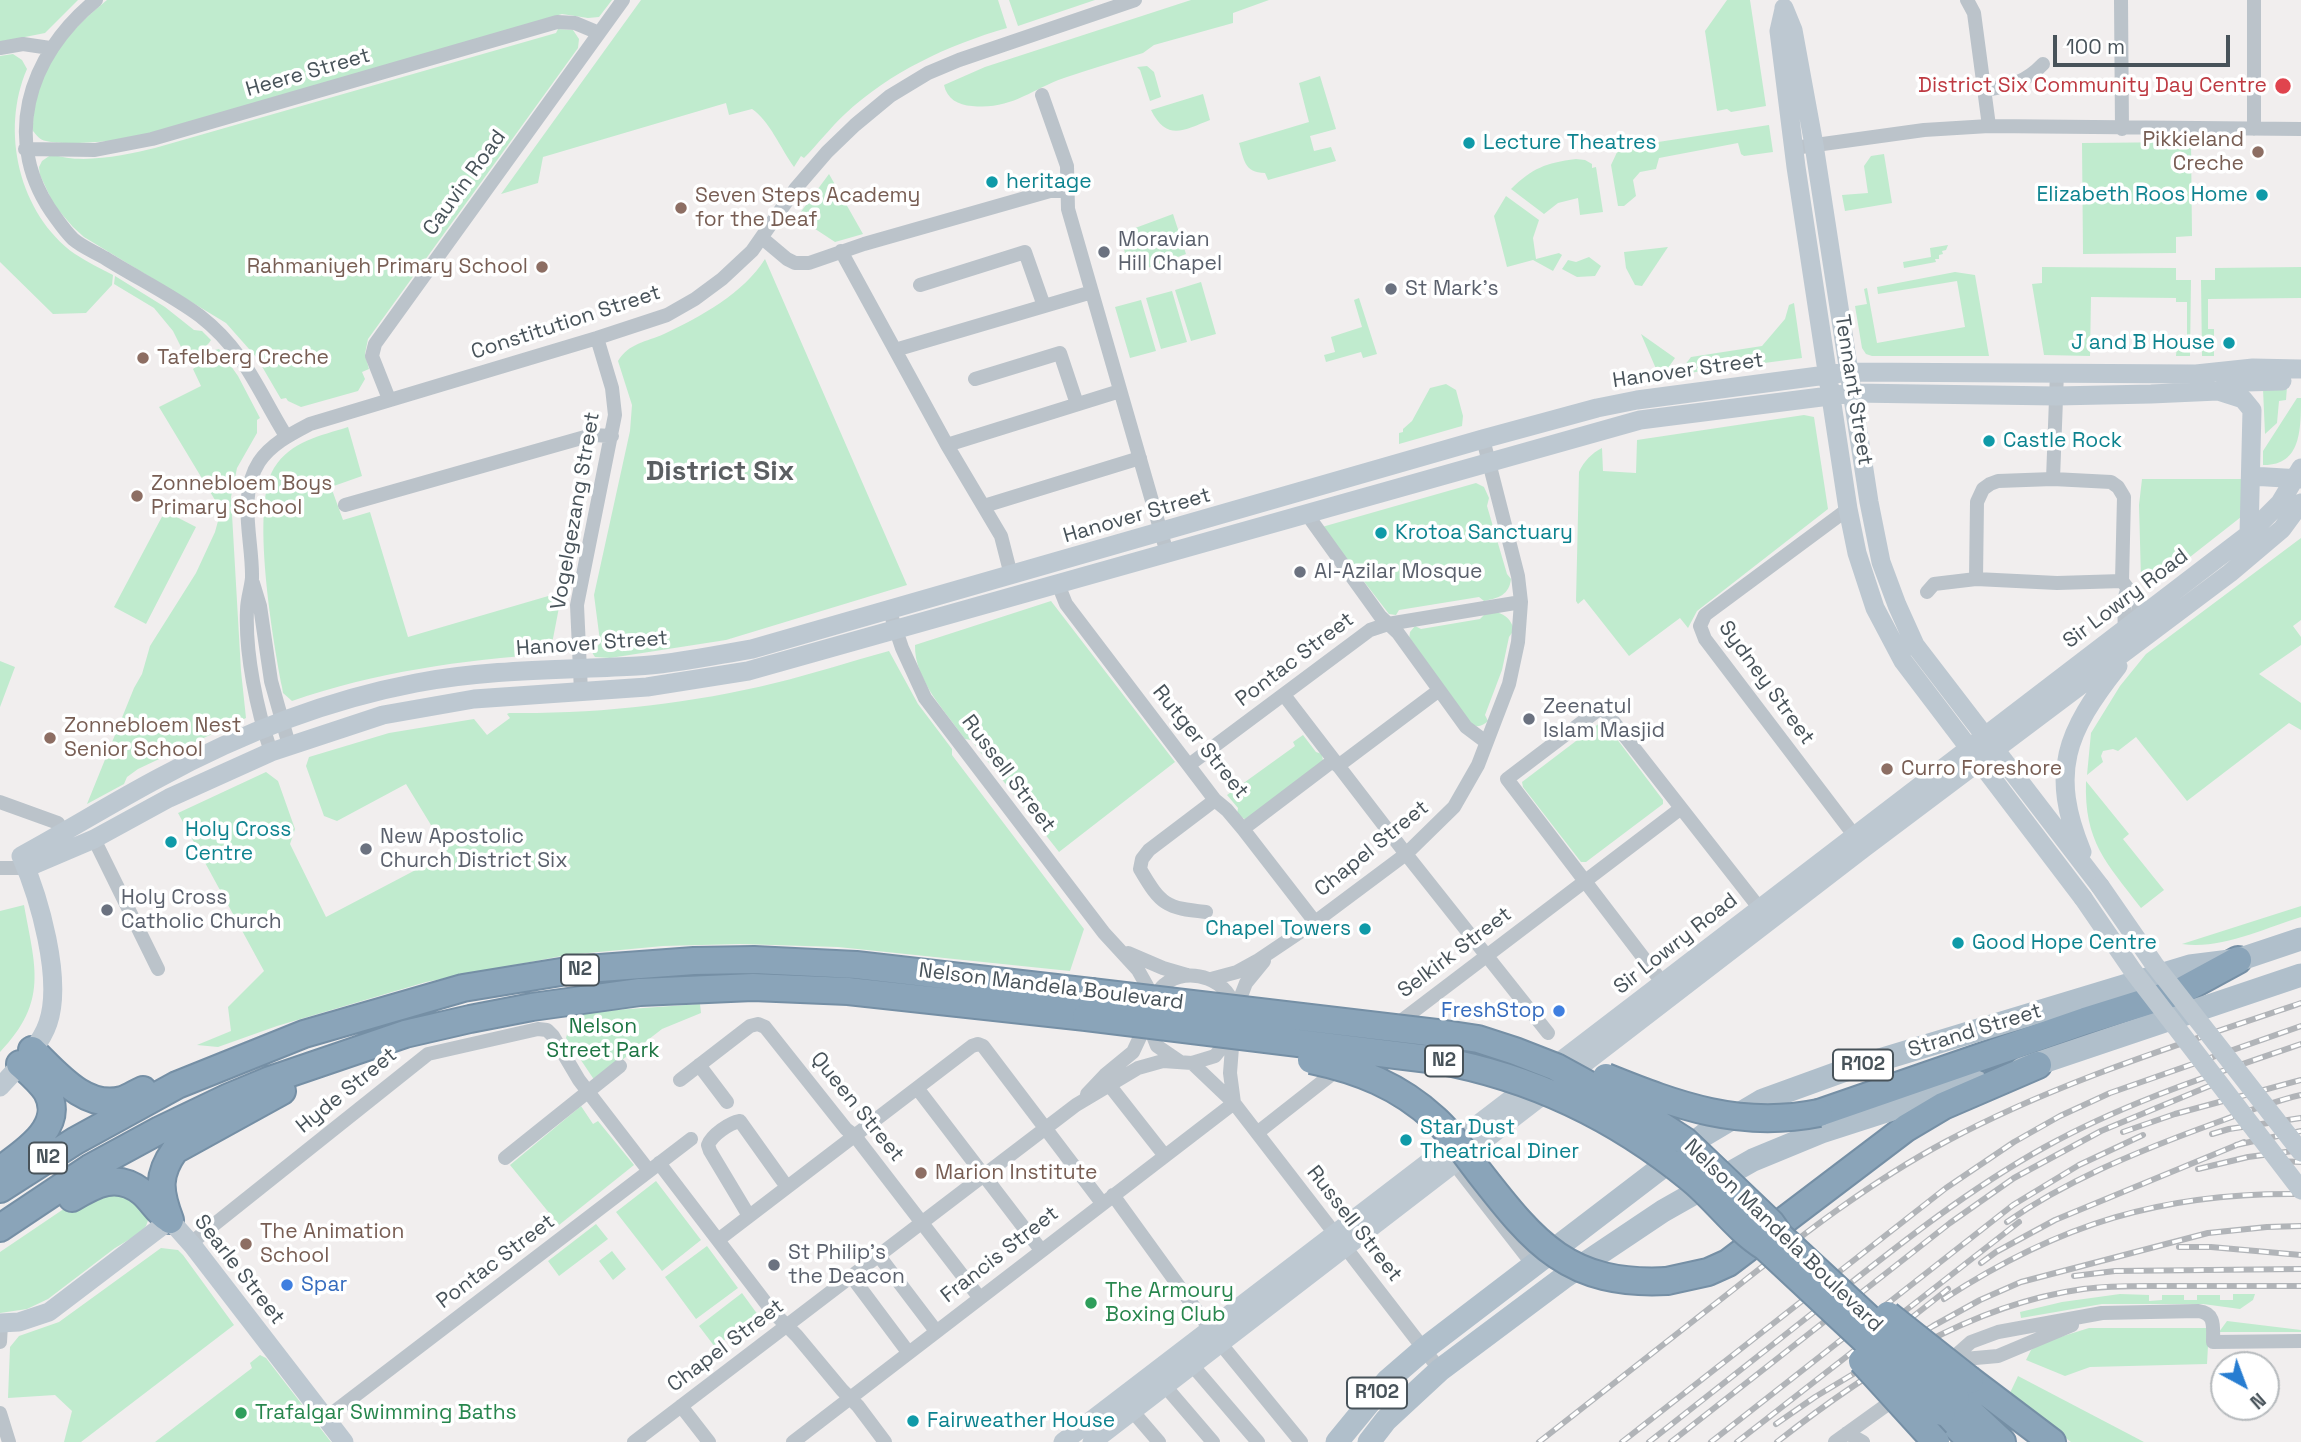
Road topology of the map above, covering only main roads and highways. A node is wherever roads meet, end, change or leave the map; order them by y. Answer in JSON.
{"nodes":[{"id":1,"x":2301,"y":939,"type":"edge"},
{"id":2,"x":2238,"y":960,"type":"junction"},
{"id":3,"x":2301,"y":975,"type":"edge"},
{"id":4,"x":1096,"y":1010,"type":"junction"},
{"id":5,"x":304,"y":1034,"type":"junction"},
{"id":6,"x":405,"y":1034,"type":"junction"},
{"id":7,"x":2038,"y":1065,"type":"junction"},
{"id":8,"x":1556,"y":1067,"type":"junction"},
{"id":9,"x":0,"y":1170,"type":"edge"},
{"id":10,"x":0,"y":1189,"type":"edge"},
{"id":11,"x":0,"y":1228,"type":"edge"},
{"id":12,"x":1761,"y":1231,"type":"junction"},
{"id":13,"x":0,"y":1240,"type":"edge"},
{"id":14,"x":1337,"y":1442,"type":"edge"},
{"id":15,"x":1369,"y":1442,"type":"edge"},
{"id":16,"x":1936,"y":1442,"type":"edge"},
{"id":17,"x":1972,"y":1442,"type":"edge"},
{"id":18,"x":2002,"y":1442,"type":"edge"},
{"id":19,"x":2052,"y":1442,"type":"edge"}],
"edges":[{"from":1,"to":2,"type":"main road","name":"Strand Street","number":"R102"},
{"from":2,"to":8,"type":"highway","bridge":true},
{"from":2,"to":14,"type":"main road","name":"Strand Street","number":"R102"},
{"from":3,"to":7,"type":"main road","number":"R102"},
{"from":4,"to":5,"type":"highway","name":"Nelson Mandela Boulevard","number":"N2"},
{"from":4,"to":6,"type":"highway","name":"Nelson Mandela Boulevard","number":"N2"},
{"from":4,"to":7,"type":"highway","bridge":true},
{"from":4,"to":8,"type":"highway","name":"Nelson Mandela Boulevard","number":"N2","bridge":true},
{"from":4,"to":12,"type":"highway","name":"Nelson Mandela Boulevard","number":"N2","bridge":true},
{"from":5,"to":9,"type":"highway"},
{"from":5,"to":10,"type":"highway","name":"Nelson Mandela Boulevard","number":"N2"},
{"from":6,"to":11,"type":"highway","name":"Nelson Mandela Boulevard","number":"N2"},
{"from":6,"to":13,"type":"highway"},
{"from":7,"to":15,"type":"main road","number":"R102"},
{"from":8,"to":12,"type":"highway","name":"Nelson Mandela Boulevard","number":"N2","bridge":true},
{"from":12,"to":16,"type":"highway","bridge":true},
{"from":12,"to":17,"type":"highway","name":"Nelson Mandela Boulevard","number":"N2","bridge":true},
{"from":12,"to":18,"type":"highway","name":"Nelson Mandela Boulevard","number":"N2","bridge":true},
{"from":12,"to":19,"type":"highway","bridge":true}]}
